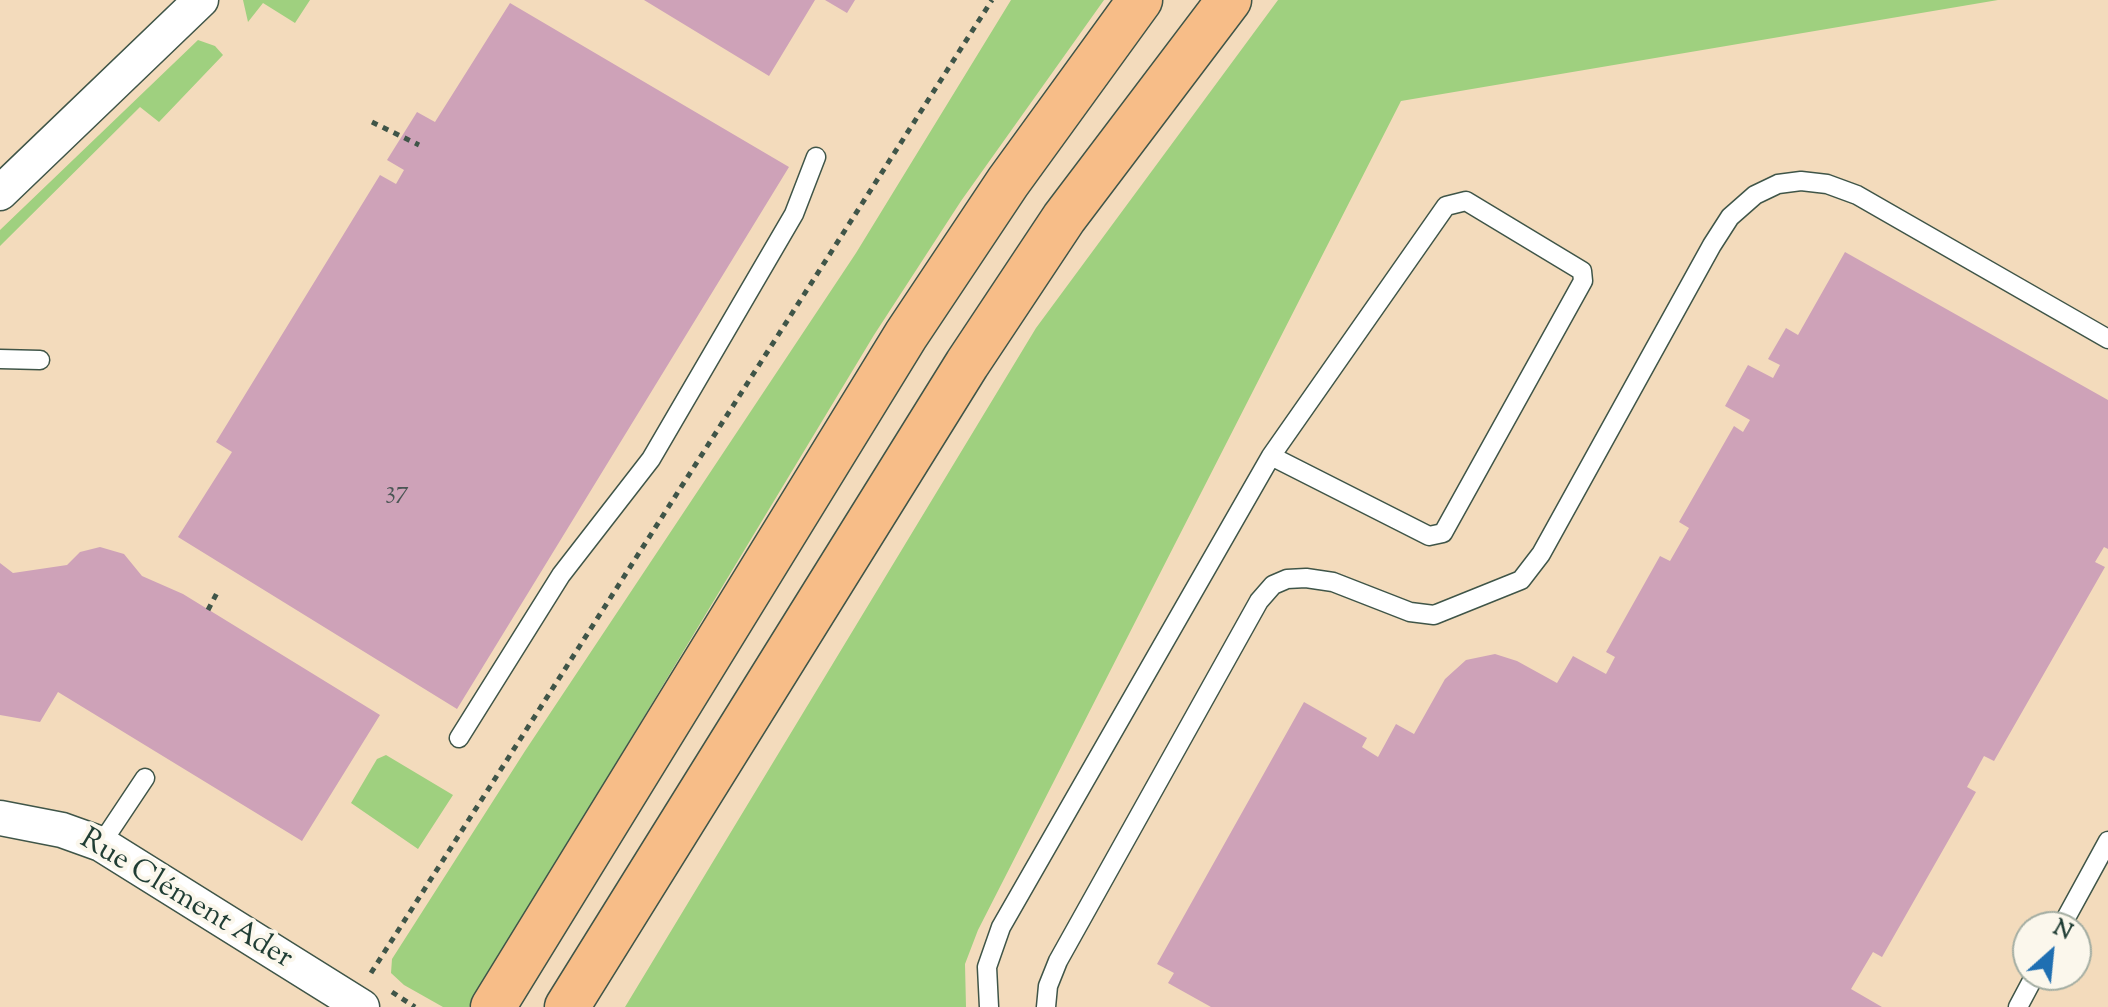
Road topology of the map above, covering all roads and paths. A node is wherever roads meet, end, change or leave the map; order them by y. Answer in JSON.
{"nodes":[{"id":1,"x":201,"y":0,"type":"edge"},
{"id":2,"x":992,"y":0,"type":"edge"},
{"id":3,"x":1140,"y":0,"type":"edge"},
{"id":4,"x":1229,"y":0,"type":"edge"},
{"id":5,"x":372,"y":122,"type":"dead end"},
{"id":6,"x":419,"y":145,"type":"dead end"},
{"id":7,"x":816,"y":157,"type":"dead end"},
{"id":8,"x":0,"y":193,"type":"edge"},
{"id":9,"x":2108,"y":339,"type":"edge"},
{"id":10,"x":0,"y":359,"type":"edge"},
{"id":11,"x":40,"y":360,"type":"dead end"},
{"id":12,"x":1271,"y":456,"type":"junction"},
{"id":13,"x":219,"y":589,"type":"dead end"},
{"id":14,"x":208,"y":610,"type":"dead end"},
{"id":15,"x":459,"y":738,"type":"dead end"},
{"id":16,"x":145,"y":778,"type":"dead end"},
{"id":17,"x":0,"y":818,"type":"edge"},
{"id":18,"x":2108,"y":841,"type":"edge"},
{"id":19,"x":101,"y":844,"type":"junction"},
{"id":20,"x":2070,"y":911,"type":"edge"},
{"id":21,"x":1048,"y":986,"type":"junction"},
{"id":22,"x":575,"y":994,"type":"edge"},
{"id":23,"x":356,"y":1004,"type":"edge"},
{"id":24,"x":493,"y":1007,"type":"edge"},
{"id":25,"x":989,"y":1007,"type":"edge"},
{"id":26,"x":1046,"y":1007,"type":"edge"},
{"id":27,"x":1058,"y":1007,"type":"edge"}],
"edges":[{"from":1,"to":8,"type":"street"},
{"from":2,"to":23,"type":"path"},
{"from":3,"to":24,"type":"main road"},
{"from":4,"to":22,"type":"main road"},
{"from":5,"to":6,"type":"path"},
{"from":7,"to":15,"type":"lane"},
{"from":9,"to":21,"type":"lane"},
{"from":10,"to":11,"type":"lane"},
{"from":12,"to":12,"type":"lane"},
{"from":12,"to":25,"type":"lane"},
{"from":13,"to":14,"type":"path"},
{"from":16,"to":19,"type":"lane"},
{"from":17,"to":19,"type":"street","name":"Rue Clément Ader"},
{"from":18,"to":20,"type":"lane"},
{"from":19,"to":23,"type":"street","name":"Rue Clément Ader"},
{"from":21,"to":26,"type":"lane"},
{"from":21,"to":27,"type":"lane"}]}
